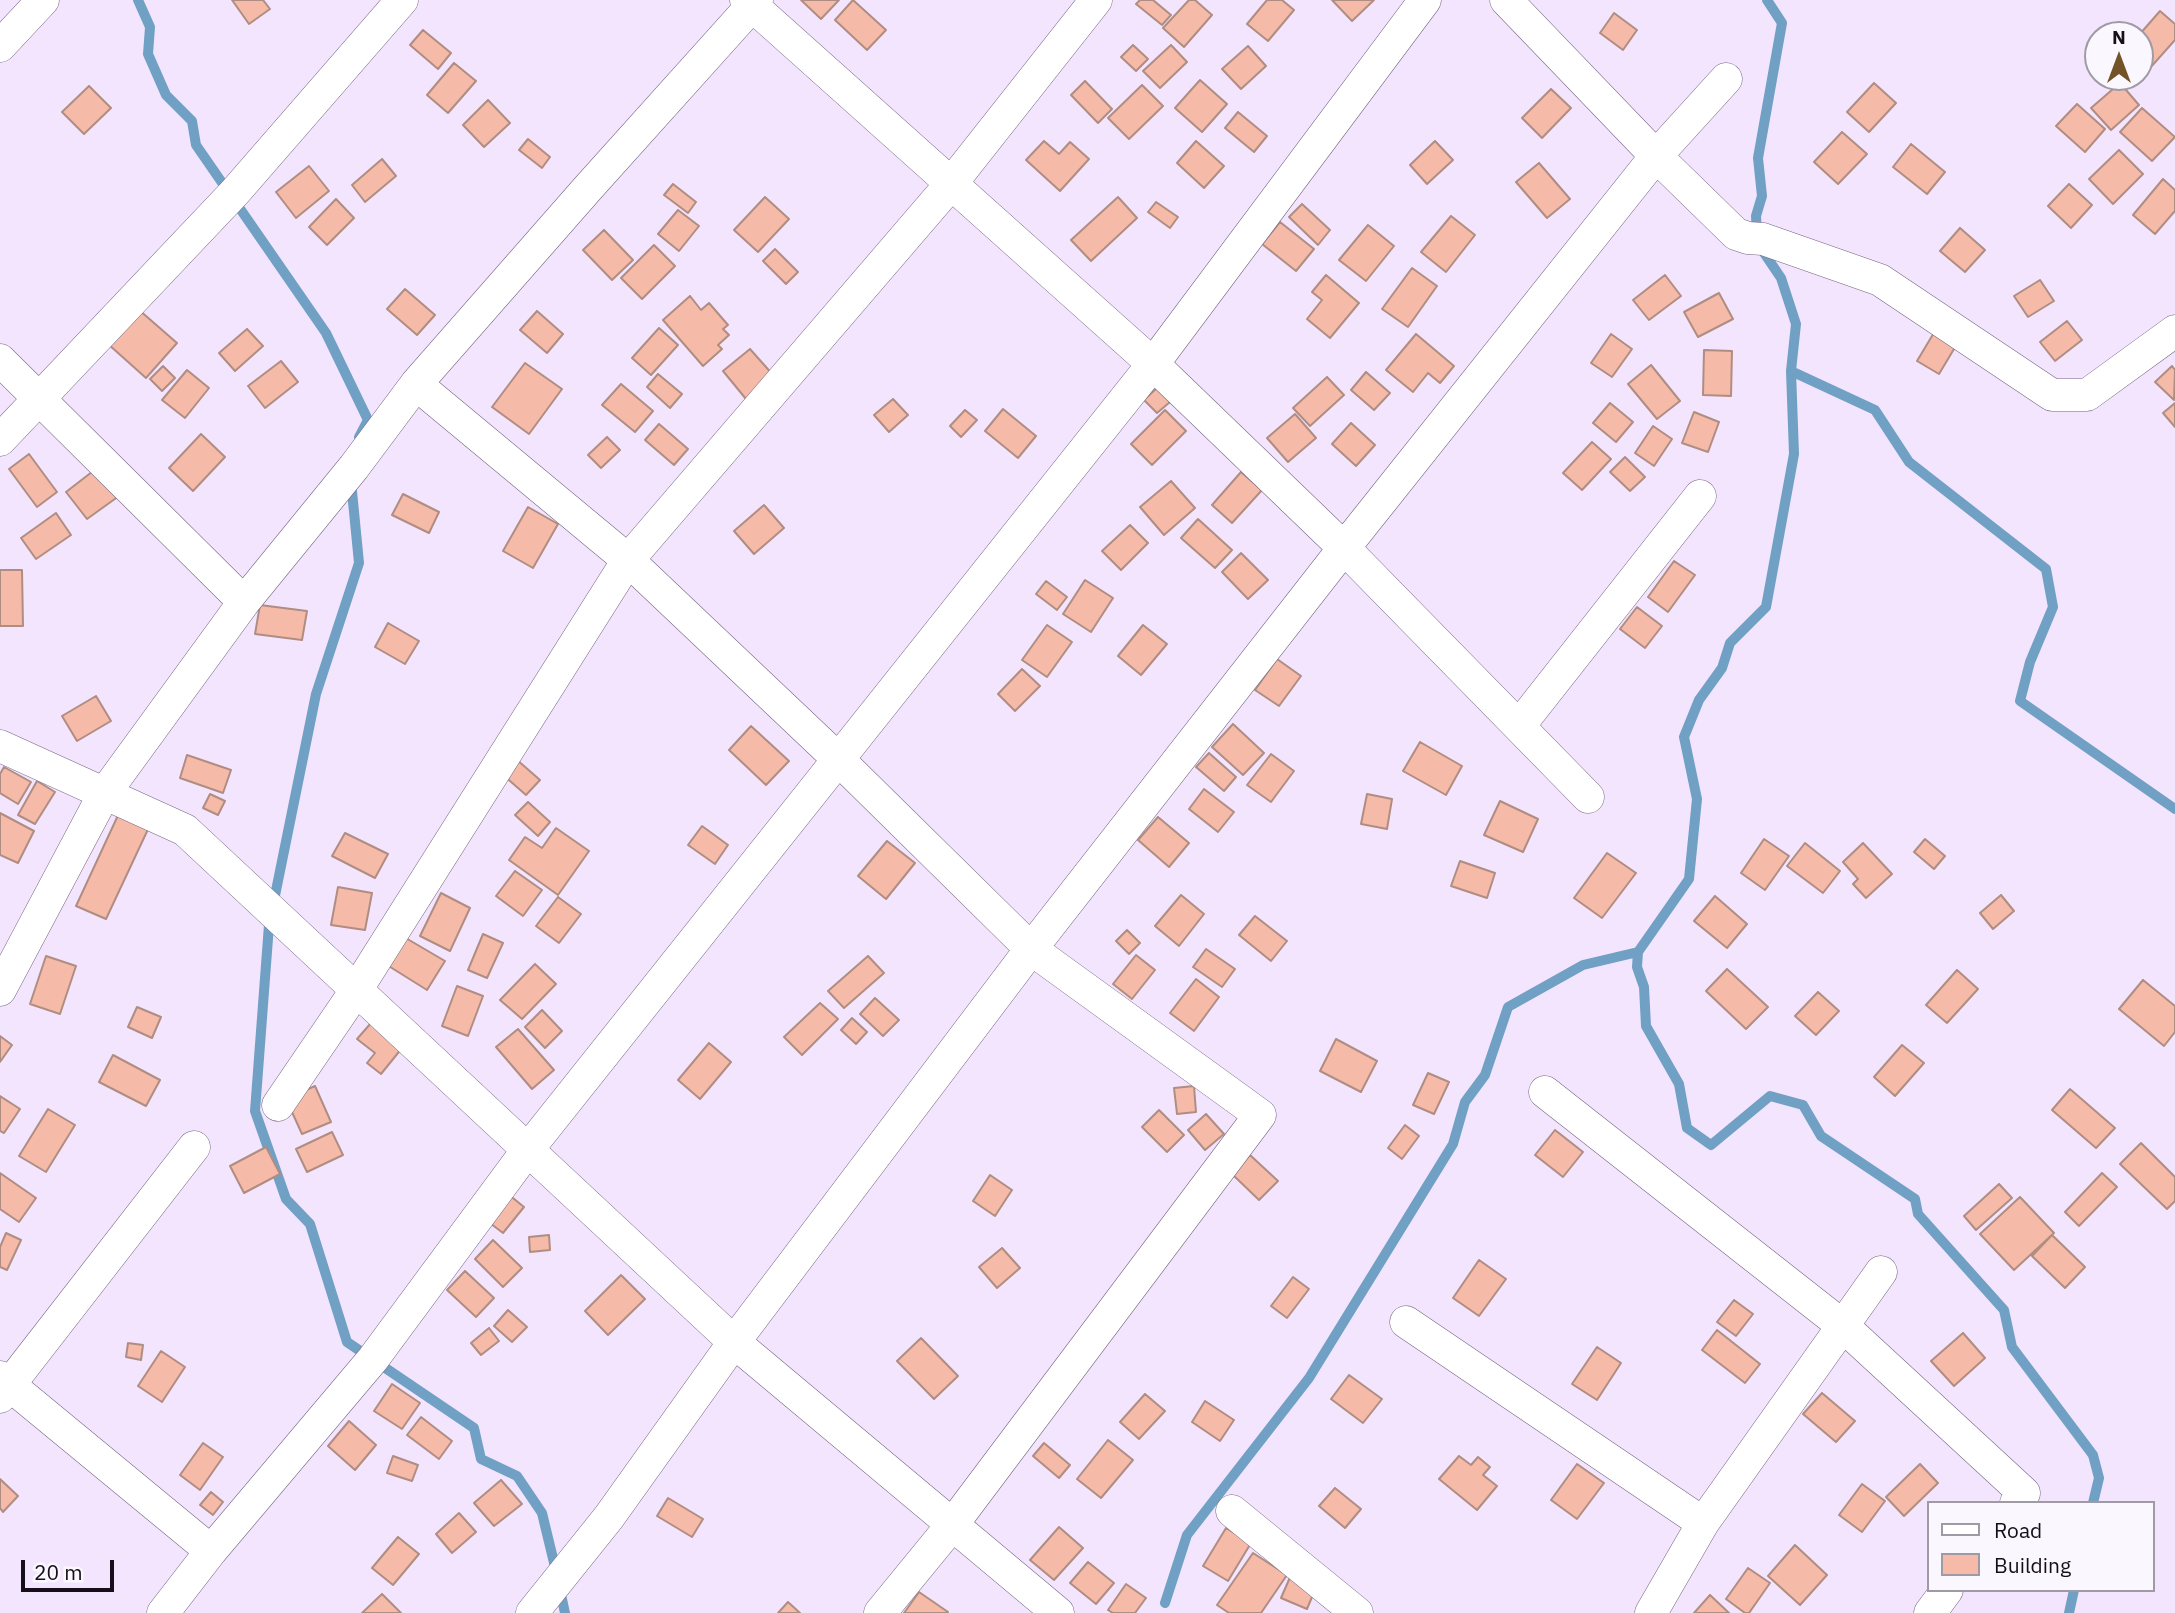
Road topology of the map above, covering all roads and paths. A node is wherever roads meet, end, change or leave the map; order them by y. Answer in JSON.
{"nodes":[{"id":1,"x":43,"y":0,"type":"edge"},
{"id":2,"x":402,"y":0,"type":"edge"},
{"id":3,"x":1096,"y":0,"type":"edge"},
{"id":4,"x":1425,"y":0,"type":"edge"},
{"id":5,"x":1506,"y":0,"type":"edge"},
{"id":6,"x":752,"y":2,"type":"edge"},
{"id":7,"x":0,"y":46,"type":"edge"},
{"id":8,"x":1726,"y":79,"type":"dead end"},
{"id":9,"x":1656,"y":156,"type":"junction"},
{"id":10,"x":950,"y":185,"type":"junction"},
{"id":11,"x":2175,"y":331,"type":"edge"},
{"id":12,"x":0,"y":360,"type":"edge"},
{"id":13,"x":1153,"y":364,"type":"junction"},
{"id":14,"x":416,"y":384,"type":"junction"},
{"id":15,"x":41,"y":399,"type":"junction"},
{"id":16,"x":0,"y":440,"type":"edge"},
{"id":17,"x":1700,"y":496,"type":"dead end"},
{"id":18,"x":1344,"y":548,"type":"junction"},
{"id":19,"x":628,"y":560,"type":"junction"},
{"id":20,"x":244,"y":602,"type":"junction"},
{"id":21,"x":1519,"y":726,"type":"junction"},
{"id":22,"x":0,"y":746,"type":"edge"},
{"id":23,"x":838,"y":759,"type":"junction"},
{"id":24,"x":104,"y":794,"type":"junction"},
{"id":25,"x":1588,"y":797,"type":"dead end"},
{"id":26,"x":1031,"y":949,"type":"junction"},
{"id":27,"x":357,"y":989,"type":"junction"},
{"id":28,"x":0,"y":990,"type":"edge"},
{"id":29,"x":1545,"y":1092,"type":"dead end"},
{"id":30,"x":278,"y":1105,"type":"dead end"},
{"id":31,"x":194,"y":1147,"type":"dead end"},
{"id":32,"x":529,"y":1148,"type":"junction"},
{"id":33,"x":1881,"y":1272,"type":"dead end"},
{"id":34,"x":1406,"y":1322,"type":"dead end"},
{"id":35,"x":1843,"y":1326,"type":"junction"},
{"id":36,"x":734,"y":1342,"type":"junction"},
{"id":37,"x":3,"y":1386,"type":"edge"},
{"id":38,"x":2018,"y":1501,"type":"edge"},
{"id":39,"x":1232,"y":1511,"type":"dead end"},
{"id":40,"x":1703,"y":1523,"type":"junction"},
{"id":41,"x":952,"y":1525,"type":"junction"},
{"id":42,"x":211,"y":1551,"type":"junction"},
{"id":43,"x":1946,"y":1592,"type":"edge"},
{"id":44,"x":163,"y":1613,"type":"edge"},
{"id":45,"x":532,"y":1613,"type":"edge"},
{"id":46,"x":880,"y":1613,"type":"edge"},
{"id":47,"x":1058,"y":1613,"type":"edge"},
{"id":48,"x":1357,"y":1613,"type":"edge"},
{"id":49,"x":1651,"y":1613,"type":"edge"},
{"id":50,"x":1930,"y":1613,"type":"edge"}],
"edges":[{"from":1,"to":7,"type":"street"},
{"from":2,"to":15,"type":"street"},
{"from":3,"to":10,"type":"street"},
{"from":4,"to":13,"type":"street"},
{"from":5,"to":9,"type":"street"},
{"from":6,"to":10,"type":"street"},
{"from":6,"to":14,"type":"street"},
{"from":8,"to":9,"type":"street"},
{"from":9,"to":11,"type":"street"},
{"from":9,"to":18,"type":"street"},
{"from":10,"to":13,"type":"street"},
{"from":10,"to":19,"type":"street"},
{"from":12,"to":15,"type":"street"},
{"from":13,"to":18,"type":"street"},
{"from":13,"to":23,"type":"street"},
{"from":14,"to":19,"type":"street"},
{"from":14,"to":20,"type":"street"},
{"from":15,"to":16,"type":"street"},
{"from":15,"to":20,"type":"street"},
{"from":17,"to":21,"type":"street"},
{"from":18,"to":21,"type":"street"},
{"from":18,"to":26,"type":"street"},
{"from":19,"to":23,"type":"street"},
{"from":19,"to":27,"type":"street"},
{"from":20,"to":24,"type":"street"},
{"from":21,"to":25,"type":"street"},
{"from":22,"to":24,"type":"street"},
{"from":23,"to":26,"type":"street"},
{"from":23,"to":32,"type":"street"},
{"from":24,"to":27,"type":"street"},
{"from":24,"to":28,"type":"street"},
{"from":26,"to":36,"type":"street"},
{"from":26,"to":41,"type":"street"},
{"from":27,"to":30,"type":"street"},
{"from":27,"to":32,"type":"street"},
{"from":29,"to":35,"type":"street"},
{"from":31,"to":37,"type":"street"},
{"from":32,"to":36,"type":"street"},
{"from":32,"to":42,"type":"street"},
{"from":33,"to":35,"type":"street"},
{"from":34,"to":40,"type":"street"},
{"from":35,"to":38,"type":"street"},
{"from":35,"to":40,"type":"street"},
{"from":36,"to":41,"type":"street"},
{"from":36,"to":45,"type":"street"},
{"from":37,"to":42,"type":"street"},
{"from":39,"to":48,"type":"street"},
{"from":40,"to":49,"type":"street"},
{"from":41,"to":46,"type":"street"},
{"from":41,"to":47,"type":"street"},
{"from":42,"to":44,"type":"street"},
{"from":43,"to":50,"type":"street"}]}
